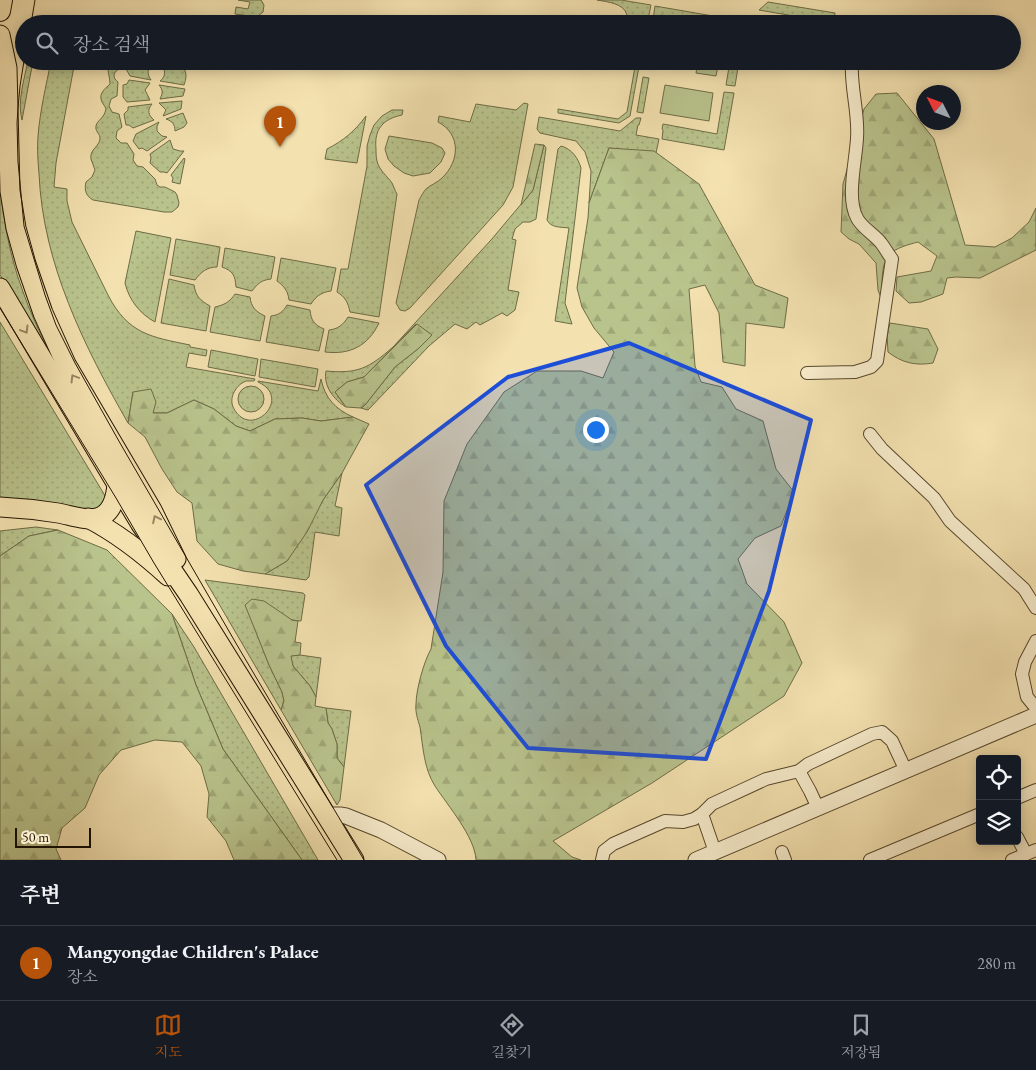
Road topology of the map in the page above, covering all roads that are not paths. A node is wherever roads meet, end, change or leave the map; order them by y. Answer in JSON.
{"nodes":[{"id":1,"x":2,"y":0,"type":"edge"},
{"id":2,"x":0,"y":11,"type":"edge"},
{"id":3,"x":0,"y":35,"type":"edge"},
{"id":4,"x":851,"y":70,"type":"edge"},
{"id":5,"x":0,"y":288,"type":"edge"},
{"id":6,"x":807,"y":374,"type":"dead end"},
{"id":7,"x":870,"y":434,"type":"dead end"},
{"id":8,"x":117,"y":484,"type":"junction"},
{"id":9,"x":0,"y":507,"type":"edge"},
{"id":10,"x":88,"y":518,"type":"junction"},
{"id":11,"x":189,"y":595,"type":"junction"},
{"id":12,"x":1036,"y":608,"type":"edge"},
{"id":13,"x":1036,"y":640,"type":"edge"},
{"id":14,"x":1036,"y":708,"type":"edge"},
{"id":15,"x":1036,"y":715,"type":"edge"},
{"id":16,"x":799,"y":771,"type":"junction"},
{"id":17,"x":906,"y":771,"type":"junction"},
{"id":18,"x":1036,"y":790,"type":"edge"},
{"id":19,"x":1021,"y":796,"type":"edge"},
{"id":20,"x":818,"y":808,"type":"junction"},
{"id":21,"x":702,"y":814,"type":"junction"},
{"id":22,"x":327,"y":815,"type":"junction"},
{"id":23,"x":976,"y":816,"type":"edge"},
{"id":24,"x":1021,"y":841,"type":"edge"},
{"id":25,"x":715,"y":852,"type":"junction"},
{"id":26,"x":1031,"y":852,"type":"edge"},
{"id":27,"x":354,"y":860,"type":"edge"},
{"id":28,"x":438,"y":860,"type":"edge"},
{"id":29,"x":602,"y":860,"type":"edge"},
{"id":30,"x":696,"y":860,"type":"edge"},
{"id":31,"x":870,"y":860,"type":"edge"},
{"id":32,"x":1012,"y":860,"type":"edge"}],
"edges":[{"from":1,"to":2,"type":"highway"},
{"from":11,"to":3,"type":"main road","one_way":true},
{"from":4,"to":6,"type":"street"},
{"from":5,"to":8,"type":"main road","one_way":true},
{"from":7,"to":12,"type":"street"},
{"from":8,"to":10,"type":"main road"},
{"from":8,"to":11,"type":"main road"},
{"from":9,"to":10,"type":"main road"},
{"from":10,"to":11,"type":"main road"},
{"from":11,"to":22,"type":"main road"},
{"from":13,"to":14,"type":"street"},
{"from":15,"to":17,"type":"street"},
{"from":16,"to":17,"type":"street"},
{"from":16,"to":20,"type":"street"},
{"from":16,"to":21,"type":"street"},
{"from":17,"to":20,"type":"street"},
{"from":18,"to":19,"type":"street"},
{"from":20,"to":25,"type":"street"},
{"from":21,"to":25,"type":"street"},
{"from":21,"to":29,"type":"street"},
{"from":22,"to":27,"type":"main road"},
{"from":22,"to":28,"type":"street"},
{"from":23,"to":31,"type":"street"},
{"from":24,"to":26,"type":"street"},
{"from":25,"to":30,"type":"street"},
{"from":26,"to":32,"type":"street"}]}
